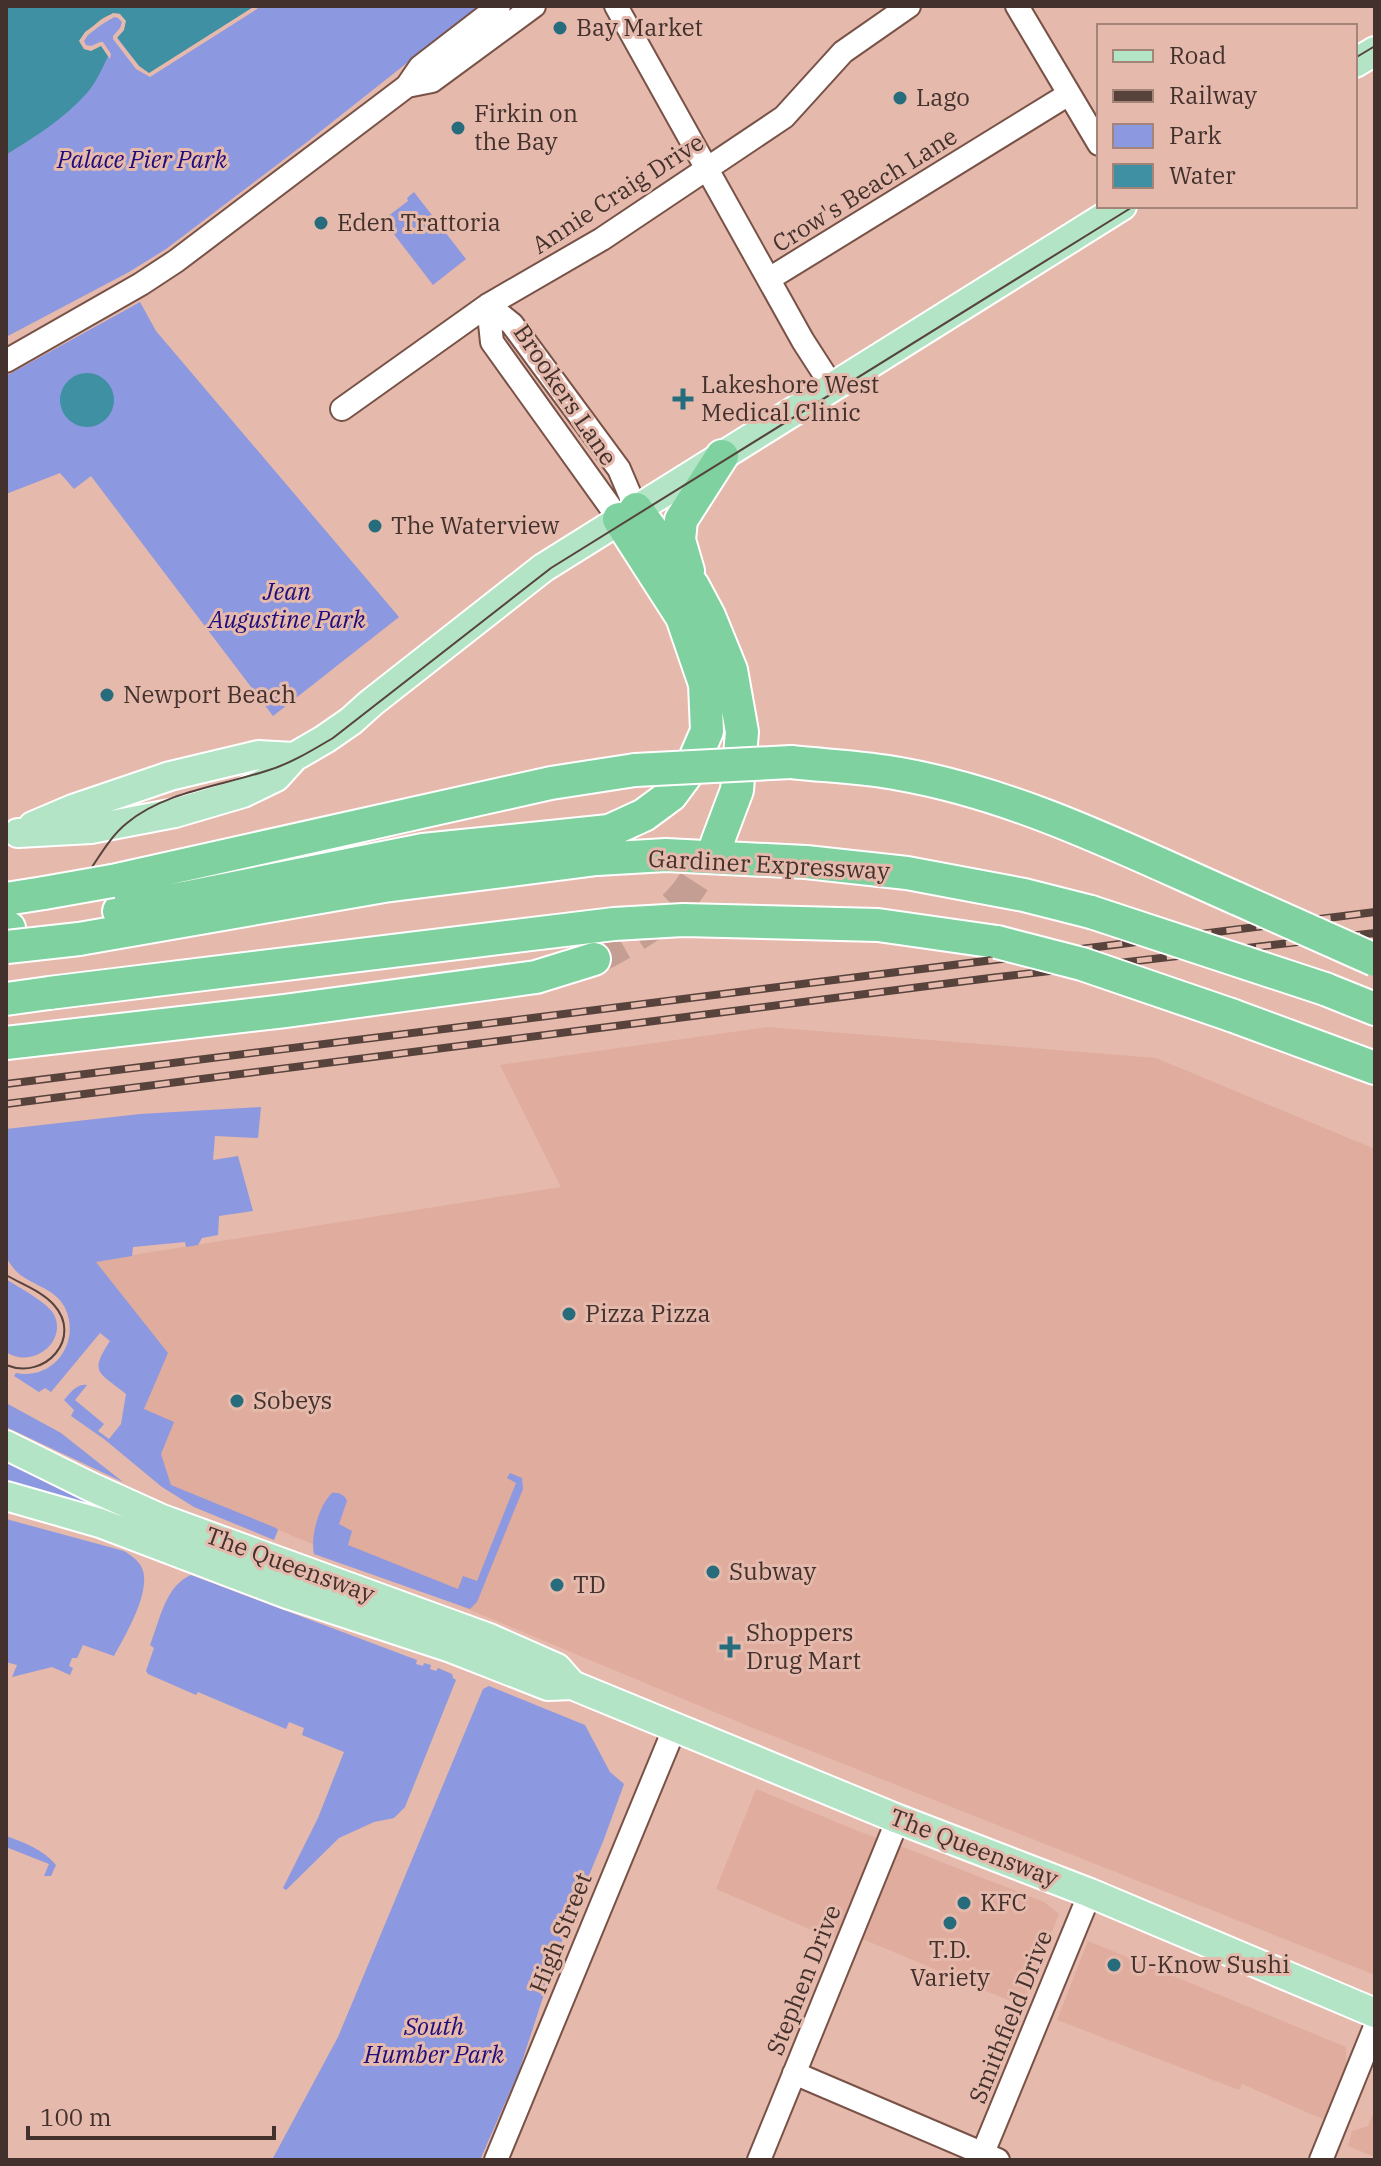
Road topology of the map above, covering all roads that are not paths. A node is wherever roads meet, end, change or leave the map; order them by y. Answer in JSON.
{"nodes":[{"id":1,"x":499,"y":6,"type":"edge"},
{"id":2,"x":534,"y":6,"type":"edge"},
{"id":3,"x":616,"y":6,"type":"edge"},
{"id":4,"x":909,"y":6,"type":"edge"},
{"id":5,"x":1017,"y":6,"type":"edge"},
{"id":6,"x":1375,"y":51,"type":"edge"},
{"id":7,"x":1357,"y":62,"type":"edge"},
{"id":8,"x":407,"y":86,"type":"junction"},
{"id":9,"x":1069,"y":94,"type":"junction"},
{"id":10,"x":1097,"y":141,"type":"edge"},
{"id":11,"x":706,"y":168,"type":"junction"},
{"id":12,"x":1119,"y":208,"type":"edge"},
{"id":13,"x":769,"y":279,"type":"junction"},
{"id":14,"x":488,"y":305,"type":"junction"},
{"id":15,"x":6,"y":361,"type":"edge"},
{"id":16,"x":832,"y":386,"type":"junction"},
{"id":17,"x":342,"y":409,"type":"dead end"},
{"id":18,"x":722,"y":456,"type":"junction"},
{"id":19,"x":628,"y":514,"type":"junction"},
{"id":20,"x":693,"y":586,"type":"junction"},
{"id":21,"x":12,"y":834,"type":"edge"},
{"id":22,"x":717,"y":843,"type":"tunnel mouth"},
{"id":23,"x":79,"y":929,"type":"junction"},
{"id":24,"x":7,"y":930,"type":"edge"},
{"id":25,"x":594,"y":959,"type":"tunnel mouth"},
{"id":26,"x":1375,"y":960,"type":"edge"},
{"id":27,"x":6,"y":999,"type":"edge"},
{"id":28,"x":1375,"y":1009,"type":"edge"},
{"id":29,"x":6,"y":1042,"type":"edge"},
{"id":30,"x":1375,"y":1068,"type":"edge"},
{"id":31,"x":6,"y":1445,"type":"edge"},
{"id":32,"x":6,"y":1496,"type":"edge"},
{"id":33,"x":572,"y":1685,"type":"junction"},
{"id":34,"x":675,"y":1727,"type":"junction"},
{"id":35,"x":898,"y":1819,"type":"junction"},
{"id":36,"x":1090,"y":1893,"type":"junction"},
{"id":37,"x":1375,"y":2013,"type":"edge"},
{"id":38,"x":1375,"y":2027,"type":"edge"},
{"id":39,"x":794,"y":2073,"type":"junction"},
{"id":40,"x":987,"y":2158,"type":"edge"},
{"id":41,"x":496,"y":2160,"type":"edge"},
{"id":42,"x":759,"y":2160,"type":"edge"},
{"id":43,"x":1321,"y":2160,"type":"edge"}],
"edges":[{"from":1,"to":8,"type":"street"},
{"from":2,"to":8,"type":"street"},
{"from":3,"to":11,"type":"street"},
{"from":4,"to":11,"type":"street","name":"Annie Craig Drive"},
{"from":5,"to":9,"type":"street"},
{"from":6,"to":7,"type":"main road"},
{"from":8,"to":15,"type":"street"},
{"from":9,"to":10,"type":"street"},
{"from":9,"to":13,"type":"street","name":"Crow's Beach Lane"},
{"from":11,"to":13,"type":"street"},
{"from":11,"to":14,"type":"street","name":"Annie Craig Drive"},
{"from":12,"to":16,"type":"main road"},
{"from":13,"to":16,"type":"street"},
{"from":14,"to":17,"type":"street","name":"Annie Craig Drive"},
{"from":14,"to":19,"type":"street","name":"Brookers Lane"},
{"from":16,"to":18,"type":"main road"},
{"from":18,"to":19,"type":"main road"},
{"from":18,"to":20,"type":"highway"},
{"from":19,"to":20,"type":"highway"},
{"from":19,"to":21,"type":"main road"},
{"from":19,"to":23,"type":"highway"},
{"from":20,"to":22,"type":"highway"},
{"from":23,"to":24,"type":"highway"},
{"from":23,"to":28,"type":"highway","name":"Gardiner Expressway","bridge":true},
{"from":24,"to":26,"type":"highway","bridge":true},
{"from":25,"to":29,"type":"highway"},
{"from":27,"to":30,"type":"highway","bridge":true},
{"from":31,"to":33,"type":"main road","name":"The Queensway"},
{"from":32,"to":33,"type":"main road","name":"The Queensway"},
{"from":33,"to":34,"type":"main road","name":"The Queensway"},
{"from":34,"to":35,"type":"main road","name":"The Queensway"},
{"from":34,"to":41,"type":"street","name":"High Street"},
{"from":35,"to":36,"type":"main road","name":"The Queensway"},
{"from":35,"to":39,"type":"street","name":"Stephen Drive"},
{"from":36,"to":37,"type":"main road","name":"The Queensway"},
{"from":36,"to":40,"type":"street","name":"Smithfield Drive"},
{"from":38,"to":43,"type":"street"},
{"from":39,"to":40,"type":"street"},
{"from":39,"to":42,"type":"street","name":"Stephen Drive"}]}
